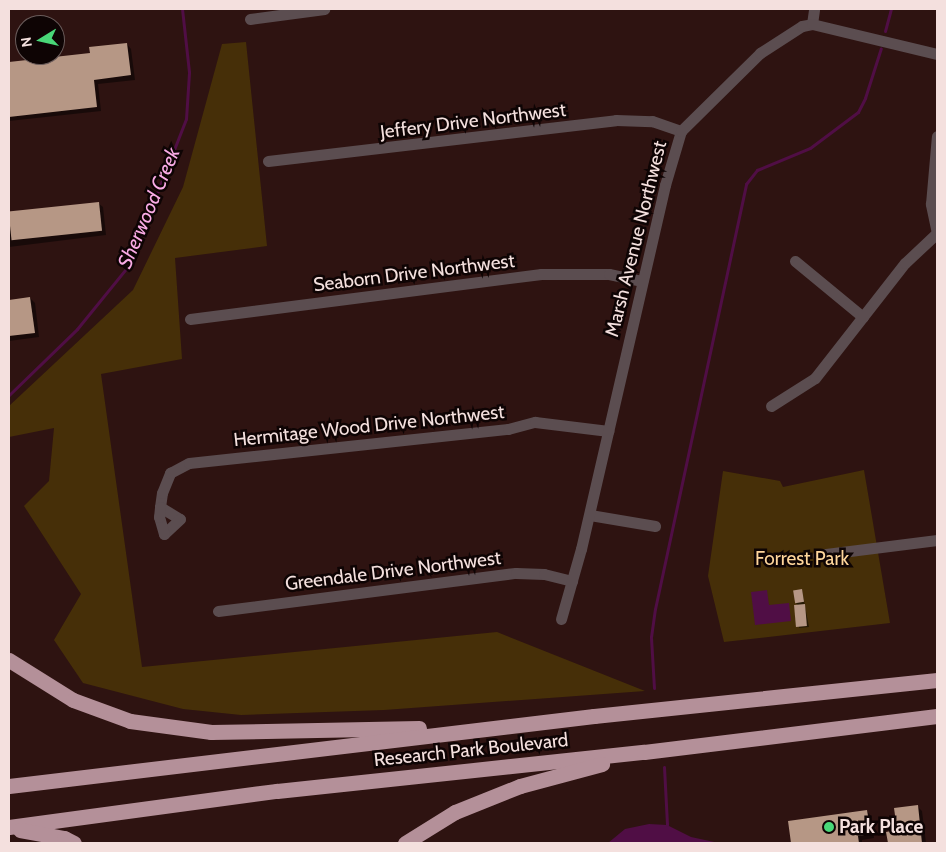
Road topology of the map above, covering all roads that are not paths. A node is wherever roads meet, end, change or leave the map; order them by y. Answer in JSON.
{"nodes":[{"id":1,"x":324,"y":9,"type":"edge"},
{"id":2,"x":814,"y":9,"type":"edge"},
{"id":3,"x":250,"y":19,"type":"dead end"},
{"id":4,"x":812,"y":24,"type":"junction"},
{"id":5,"x":937,"y":54,"type":"edge"},
{"id":6,"x":681,"y":131,"type":"junction"},
{"id":7,"x":937,"y":136,"type":"edge"},
{"id":8,"x":268,"y":161,"type":"dead end"},
{"id":9,"x":937,"y":233,"type":"edge"},
{"id":10,"x":795,"y":261,"type":"dead end"},
{"id":11,"x":642,"y":281,"type":"junction"},
{"id":12,"x":863,"y":317,"type":"junction"},
{"id":13,"x":190,"y":319,"type":"dead end"},
{"id":14,"x":771,"y":406,"type":"dead end"},
{"id":15,"x":608,"y":431,"type":"junction"},
{"id":16,"x":160,"y":507,"type":"dead end"},
{"id":17,"x":590,"y":514,"type":"junction"},
{"id":18,"x":655,"y":526,"type":"dead end"},
{"id":19,"x":937,"y":540,"type":"edge"},
{"id":20,"x":818,"y":556,"type":"dead end"},
{"id":21,"x":572,"y":582,"type":"junction"},
{"id":22,"x":218,"y":611,"type":"dead end"},
{"id":23,"x":562,"y":618,"type":"dead end"},
{"id":24,"x":9,"y":660,"type":"edge"},
{"id":25,"x":937,"y":680,"type":"edge"},
{"id":26,"x":937,"y":716,"type":"edge"},
{"id":27,"x":523,"y":725,"type":"junction"},
{"id":28,"x":644,"y":752,"type":"junction"},
{"id":29,"x":9,"y":786,"type":"edge"},
{"id":30,"x":9,"y":827,"type":"edge"},
{"id":31,"x":74,"y":843,"type":"edge"},
{"id":32,"x":405,"y":843,"type":"edge"}],
"edges":[{"from":1,"to":3,"type":"street"},
{"from":2,"to":4,"type":"street"},
{"from":4,"to":5,"type":"street"},
{"from":4,"to":6,"type":"street","name":"Marsh Avenue Northwest"},
{"from":6,"to":8,"type":"street","name":"Jeffery Drive Northwest"},
{"from":6,"to":11,"type":"street","name":"Marsh Avenue Northwest"},
{"from":7,"to":9,"type":"street"},
{"from":9,"to":12,"type":"street"},
{"from":10,"to":12,"type":"street"},
{"from":11,"to":13,"type":"street","name":"Seaborn Drive Northwest"},
{"from":11,"to":15,"type":"street","name":"Marsh Avenue Northwest"},
{"from":12,"to":14,"type":"street"},
{"from":15,"to":16,"type":"street","name":"Hermitage Wood Drive Northwest"},
{"from":15,"to":17,"type":"street","name":"Marsh Avenue Northwest"},
{"from":17,"to":18,"type":"street"},
{"from":17,"to":21,"type":"street","name":"Marsh Avenue Northwest"},
{"from":19,"to":20,"type":"street"},
{"from":21,"to":22,"type":"street","name":"Greendale Drive Northwest"},
{"from":21,"to":23,"type":"street","name":"Marsh Avenue Northwest"},
{"from":24,"to":27,"type":"highway"},
{"from":25,"to":27,"type":"highway","name":"Research Park Boulevard"},
{"from":26,"to":28,"type":"highway","name":"Research Park Boulevard"},
{"from":27,"to":29,"type":"highway","name":"Research Park Boulevard"},
{"from":28,"to":30,"type":"highway","name":"Research Park Boulevard"},
{"from":28,"to":32,"type":"highway"},
{"from":30,"to":31,"type":"highway"}]}
